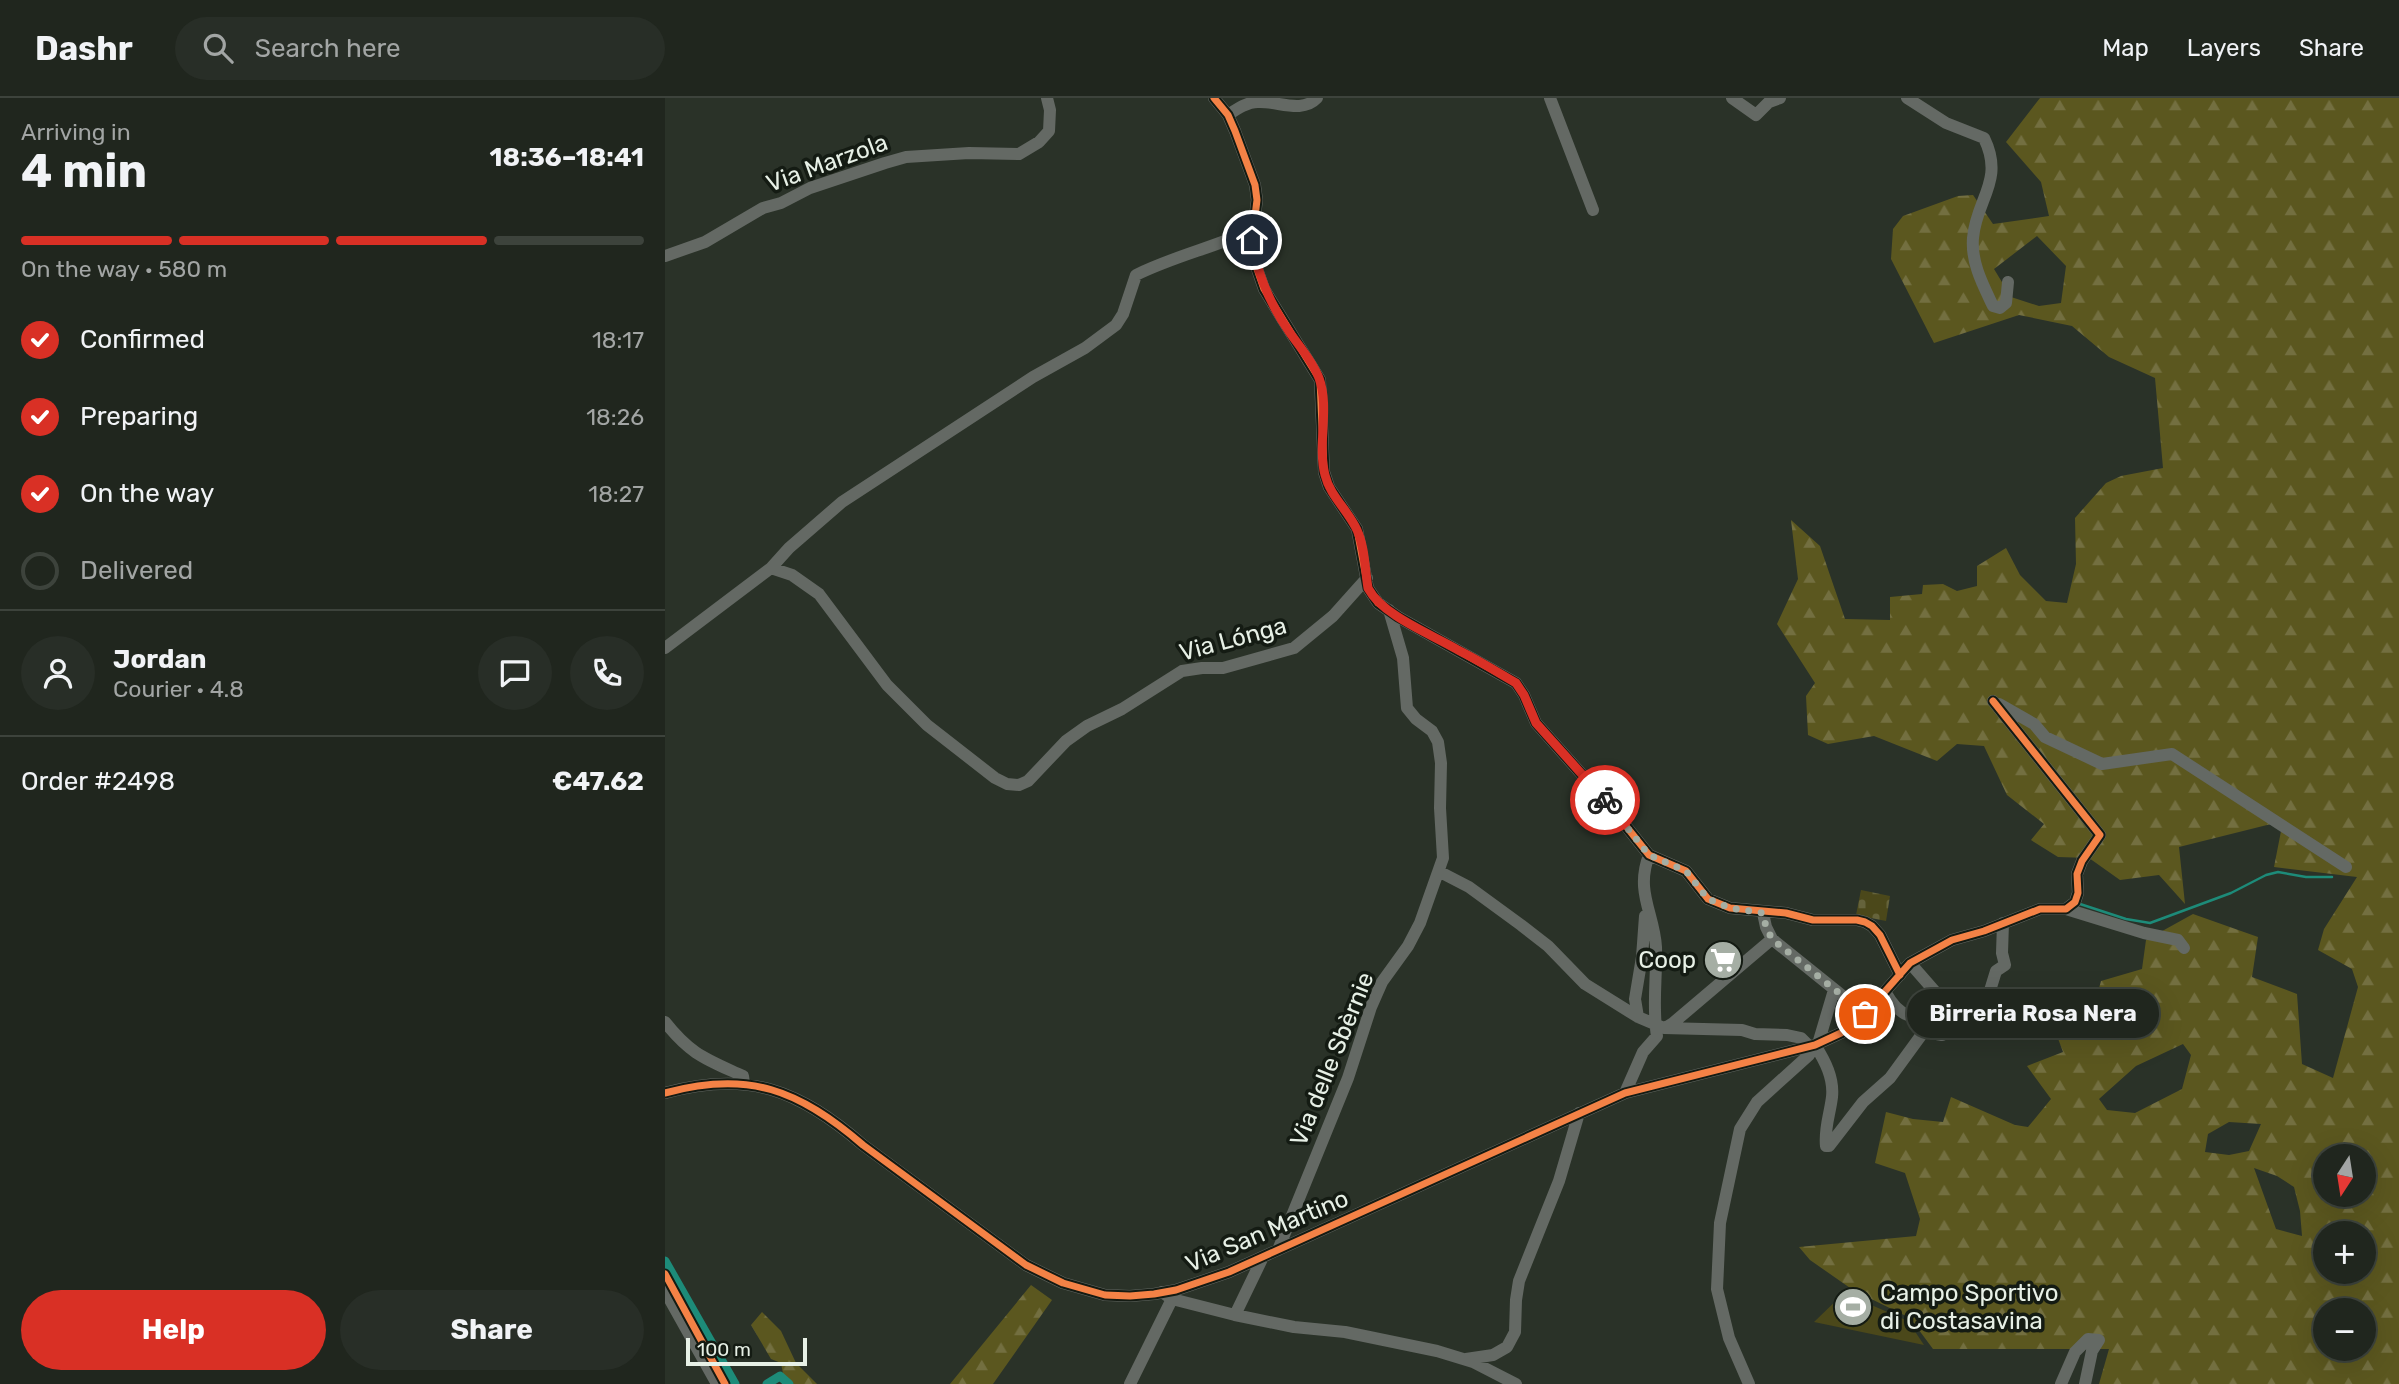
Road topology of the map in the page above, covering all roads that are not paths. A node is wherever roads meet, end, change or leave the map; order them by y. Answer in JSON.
{"nodes":[{"id":1,"x":1047,"y":98,"type":"edge"},
{"id":2,"x":1214,"y":98,"type":"edge"},
{"id":3,"x":1317,"y":98,"type":"edge"},
{"id":4,"x":1550,"y":98,"type":"edge"},
{"id":5,"x":1732,"y":98,"type":"edge"},
{"id":6,"x":1780,"y":98,"type":"edge"},
{"id":7,"x":1907,"y":98,"type":"edge"},
{"id":8,"x":1228,"y":115,"type":"junction"},
{"id":9,"x":1593,"y":210,"type":"dead end"},
{"id":10,"x":1254,"y":229,"type":"junction"},
{"id":11,"x":665,"y":256,"type":"edge"},
{"id":12,"x":2008,"y":282,"type":"dead end"},
{"id":13,"x":771,"y":568,"type":"junction"},
{"id":14,"x":1367,"y":579,"type":"junction"},
{"id":15,"x":1389,"y":610,"type":"junction"},
{"id":16,"x":665,"y":648,"type":"edge"},
{"id":17,"x":1649,"y":855,"type":"junction"},
{"id":18,"x":2346,"y":867,"type":"dead end"},
{"id":19,"x":1440,"y":872,"type":"junction"},
{"id":20,"x":1646,"y":905,"type":"junction"},
{"id":21,"x":2066,"y":909,"type":"junction"},
{"id":22,"x":1763,"y":913,"type":"junction"},
{"id":23,"x":2003,"y":923,"type":"junction"},
{"id":24,"x":1772,"y":939,"type":"junction"},
{"id":25,"x":2185,"y":948,"type":"dead end"},
{"id":26,"x":1910,"y":963,"type":"junction"},
{"id":27,"x":1900,"y":975,"type":"junction"},
{"id":28,"x":1834,"y":990,"type":"junction"},
{"id":29,"x":1886,"y":993,"type":"junction"},
{"id":30,"x":2028,"y":1010,"type":"dead end"},
{"id":31,"x":1865,"y":1014,"type":"junction"},
{"id":32,"x":1638,"y":1017,"type":"junction"},
{"id":33,"x":1911,"y":1017,"type":"junction"},
{"id":34,"x":1981,"y":1020,"type":"junction"},
{"id":35,"x":665,"y":1022,"type":"edge"},
{"id":36,"x":1660,"y":1027,"type":"junction"},
{"id":37,"x":1925,"y":1030,"type":"junction"},
{"id":38,"x":1815,"y":1045,"type":"junction"},
{"id":39,"x":744,"y":1084,"type":"junction"},
{"id":40,"x":665,"y":1093,"type":"edge"},
{"id":41,"x":1625,"y":1093,"type":"junction"},
{"id":42,"x":1579,"y":1114,"type":"junction"},
{"id":43,"x":1278,"y":1250,"type":"junction"},
{"id":44,"x":1263,"y":1257,"type":"junction"},
{"id":45,"x":665,"y":1291,"type":"edge"},
{"id":46,"x":1167,"y":1296,"type":"junction"},
{"id":47,"x":1235,"y":1315,"type":"junction"},
{"id":48,"x":1493,"y":1355,"type":"junction"},
{"id":49,"x":1466,"y":1359,"type":"junction"},
{"id":50,"x":1496,"y":1374,"type":"junction"},
{"id":51,"x":717,"y":1384,"type":"edge"},
{"id":52,"x":1130,"y":1384,"type":"edge"},
{"id":53,"x":1516,"y":1384,"type":"edge"},
{"id":54,"x":1749,"y":1384,"type":"edge"},
{"id":55,"x":2060,"y":1384,"type":"edge"},
{"id":56,"x":2085,"y":1384,"type":"edge"}],
"edges":[{"from":1,"to":11,"type":"street","name":"Via Marzola"},
{"from":2,"to":8,"type":"street"},
{"from":3,"to":8,"type":"street"},
{"from":4,"to":9,"type":"street"},
{"from":5,"to":6,"type":"street"},
{"from":7,"to":12,"type":"street"},
{"from":8,"to":10,"type":"street"},
{"from":10,"to":13,"type":"street"},
{"from":10,"to":14,"type":"street"},
{"from":13,"to":14,"type":"street","name":"Via Lónga"},
{"from":13,"to":16,"type":"street"},
{"from":14,"to":15,"type":"street"},
{"from":15,"to":17,"type":"street"},
{"from":15,"to":19,"type":"street","name":"Via delle Sbèrnie"},
{"from":17,"to":20,"type":"street"},
{"from":17,"to":22,"type":"street"},
{"from":18,"to":21,"type":"street"},
{"from":19,"to":32,"type":"street"},
{"from":19,"to":43,"type":"street","name":"Via delle Sbèrnie"},
{"from":20,"to":32,"type":"street"},
{"from":20,"to":36,"type":"street"},
{"from":21,"to":23,"type":"street"},
{"from":21,"to":25,"type":"street"},
{"from":22,"to":24,"type":"street"},
{"from":22,"to":27,"type":"street"},
{"from":23,"to":26,"type":"street"},
{"from":23,"to":34,"type":"street"},
{"from":24,"to":28,"type":"street"},
{"from":24,"to":36,"type":"street"},
{"from":26,"to":27,"type":"street","name":"Via San Martino"},
{"from":26,"to":33,"type":"street"},
{"from":27,"to":29,"type":"street","name":"Via San Martino"},
{"from":28,"to":31,"type":"street"},
{"from":28,"to":38,"type":"street"},
{"from":29,"to":31,"type":"street","name":"Via San Martino"},
{"from":29,"to":33,"type":"street"},
{"from":30,"to":34,"type":"street"},
{"from":31,"to":38,"type":"street","name":"Via San Martino"},
{"from":32,"to":36,"type":"street"},
{"from":33,"to":37,"type":"street"},
{"from":34,"to":37,"type":"street"},
{"from":35,"to":39,"type":"street"},
{"from":36,"to":38,"type":"street"},
{"from":36,"to":41,"type":"street"},
{"from":37,"to":38,"type":"street"},
{"from":38,"to":41,"type":"street","name":"Via San Martino"},
{"from":38,"to":54,"type":"street"},
{"from":39,"to":40,"type":"street","name":"Via San Martino"},
{"from":39,"to":46,"type":"street","name":"Via San Martino"},
{"from":41,"to":42,"type":"street","name":"Via San Martino"},
{"from":42,"to":43,"type":"street","name":"Via San Martino"},
{"from":42,"to":48,"type":"street"},
{"from":43,"to":44,"type":"street","name":"Via San Martino"},
{"from":44,"to":46,"type":"street","name":"Via San Martino"},
{"from":44,"to":47,"type":"street"},
{"from":45,"to":51,"type":"street"},
{"from":46,"to":47,"type":"street"},
{"from":46,"to":52,"type":"street"},
{"from":47,"to":49,"type":"street"},
{"from":48,"to":49,"type":"street"},
{"from":48,"to":50,"type":"street"},
{"from":49,"to":50,"type":"street"},
{"from":50,"to":53,"type":"street"},
{"from":55,"to":56,"type":"street"}]}
